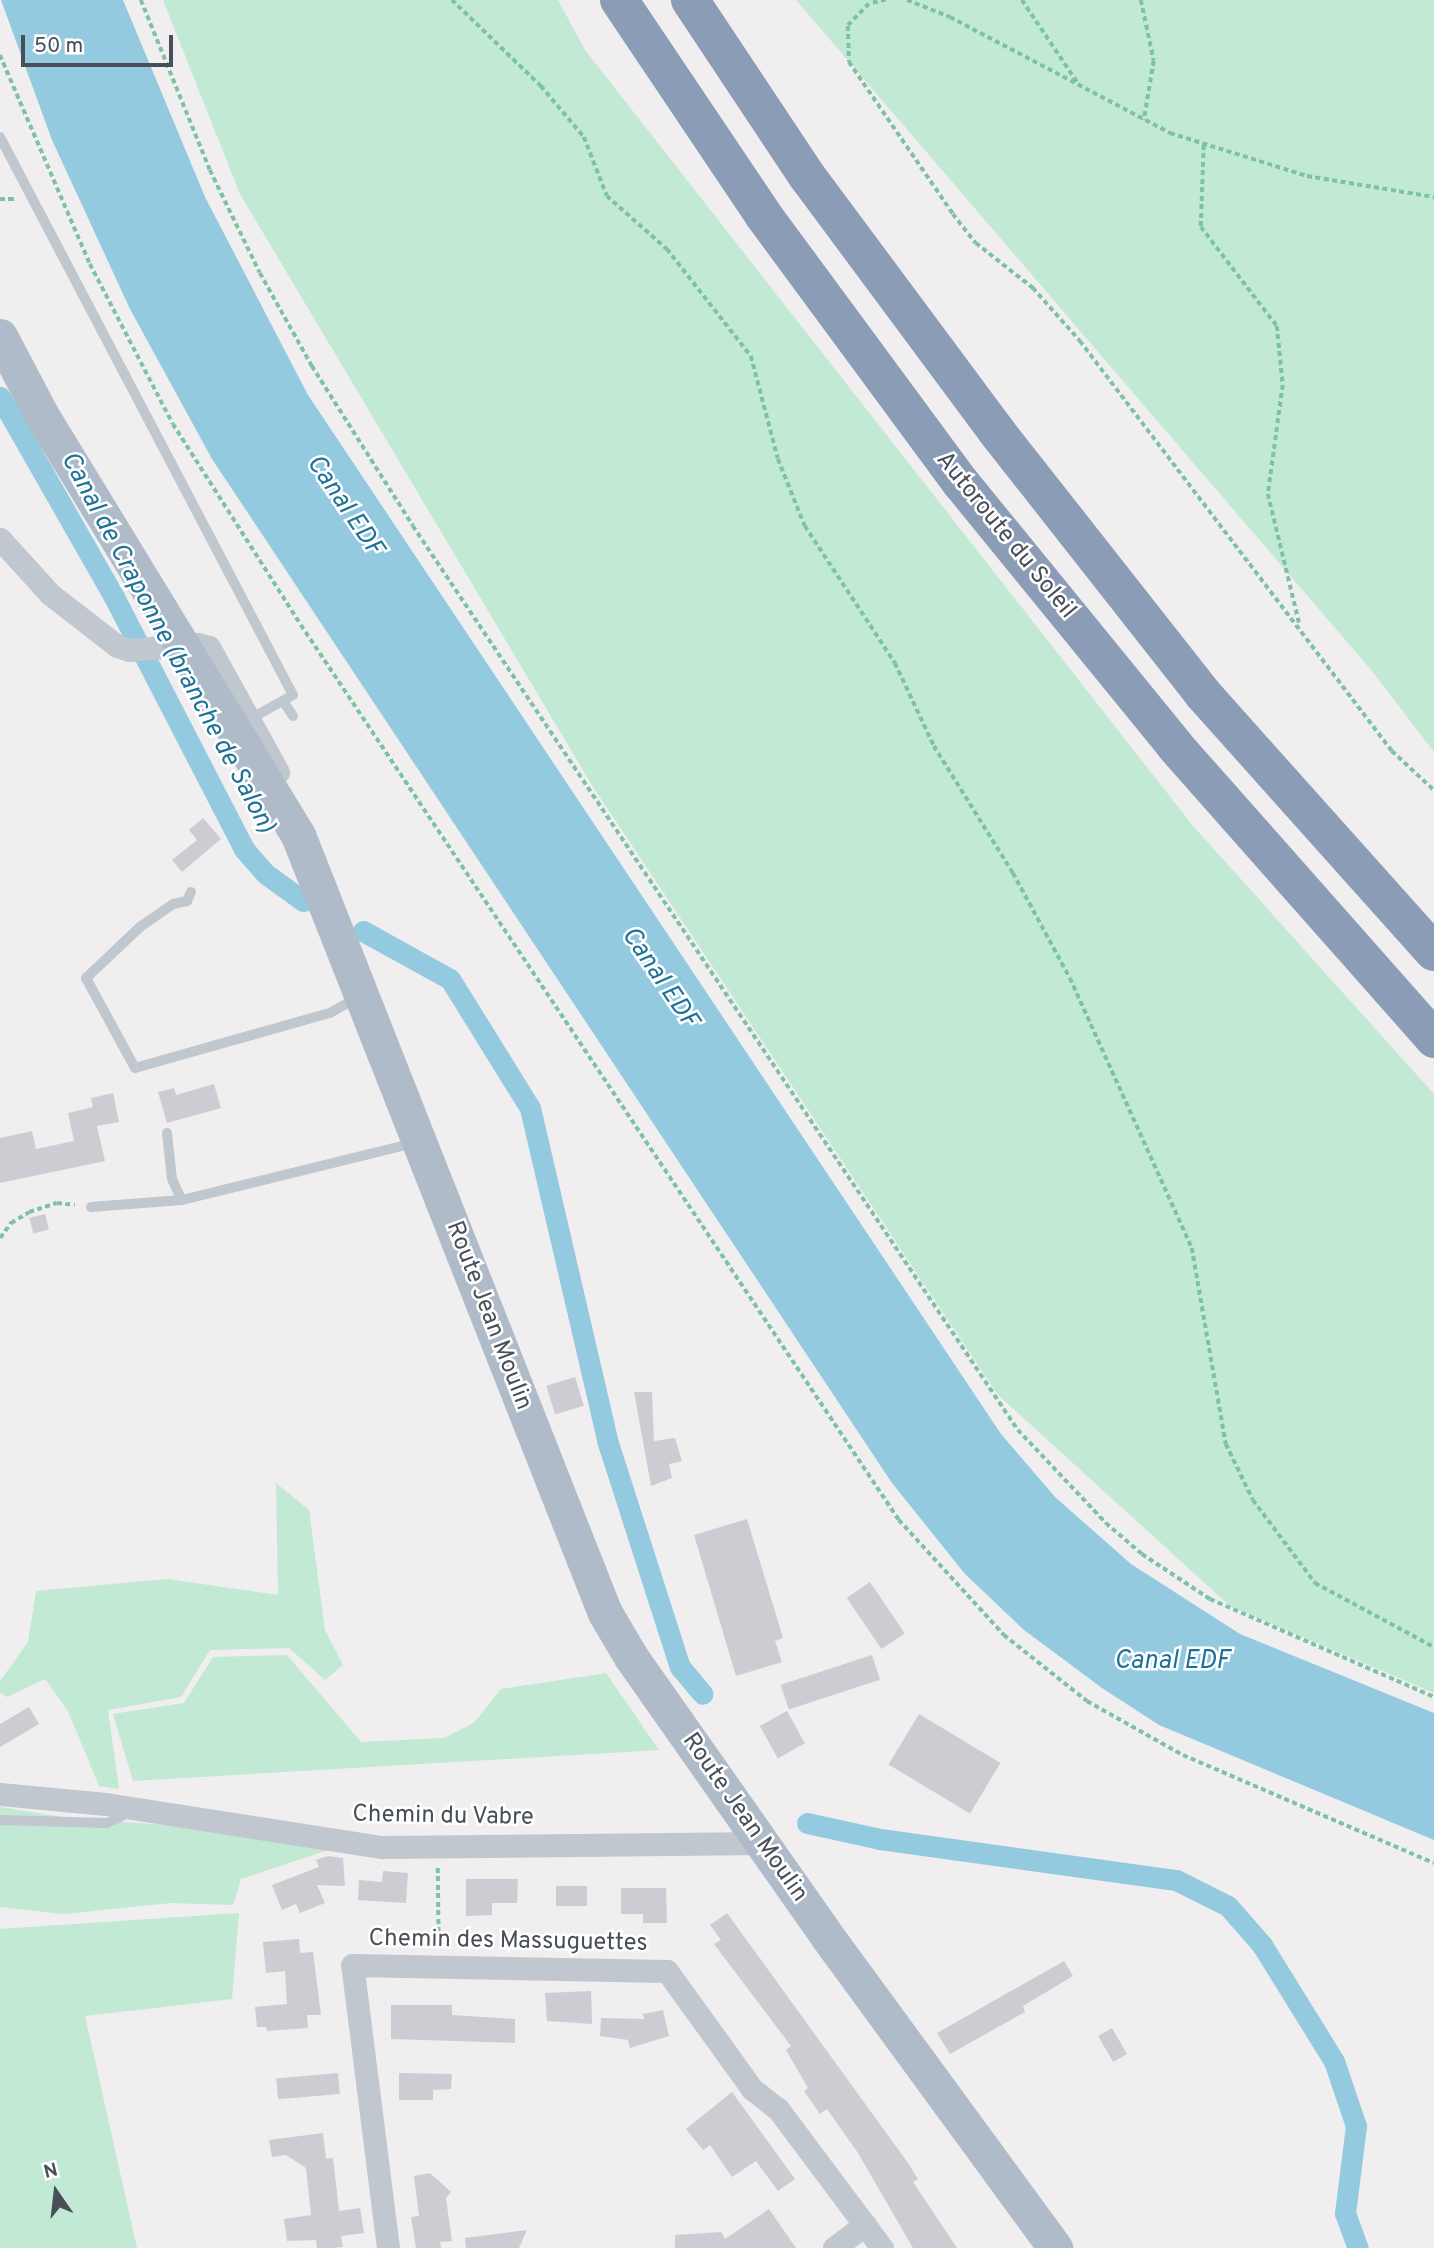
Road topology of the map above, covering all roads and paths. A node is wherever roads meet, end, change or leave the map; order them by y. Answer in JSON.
{"nodes":[{"id":1,"x":141,"y":0,"type":"edge"},
{"id":2,"x":452,"y":0,"type":"edge"},
{"id":3,"x":619,"y":0,"type":"edge"},
{"id":4,"x":690,"y":0,"type":"edge"},
{"id":5,"x":886,"y":0,"type":"edge"},
{"id":6,"x":907,"y":0,"type":"edge"},
{"id":7,"x":1022,"y":0,"type":"edge"},
{"id":8,"x":1141,"y":0,"type":"edge"},
{"id":9,"x":0,"y":55,"type":"edge"},
{"id":10,"x":1078,"y":84,"type":"junction"},
{"id":11,"x":1144,"y":120,"type":"junction"},
{"id":12,"x":0,"y":137,"type":"edge"},
{"id":13,"x":1204,"y":145,"type":"junction"},
{"id":14,"x":1434,"y":197,"type":"edge"},
{"id":15,"x":0,"y":200,"type":"edge"},
{"id":16,"x":12,"y":200,"type":"dead end"},
{"id":17,"x":0,"y":337,"type":"edge"},
{"id":18,"x":0,"y":539,"type":"edge"},
{"id":19,"x":1301,"y":629,"type":"junction"},
{"id":20,"x":168,"y":648,"type":"junction"},
{"id":21,"x":283,"y":701,"type":"junction"},
{"id":22,"x":293,"y":716,"type":"dead end"},
{"id":23,"x":250,"y":719,"type":"junction"},
{"id":24,"x":1434,"y":790,"type":"edge"},
{"id":25,"x":315,"y":873,"type":"junction"},
{"id":26,"x":191,"y":892,"type":"dead end"},
{"id":27,"x":1434,"y":952,"type":"edge"},
{"id":28,"x":363,"y":993,"type":"junction"},
{"id":29,"x":1434,"y":1039,"type":"edge"},
{"id":30,"x":167,"y":1133,"type":"dead end"},
{"id":31,"x":420,"y":1141,"type":"junction"},
{"id":32,"x":182,"y":1200,"type":"junction"},
{"id":33,"x":91,"y":1207,"type":"joint"},
{"id":34,"x":0,"y":1238,"type":"edge"},
{"id":35,"x":1434,"y":1647,"type":"edge"},
{"id":36,"x":1434,"y":1698,"type":"edge"},
{"id":37,"x":0,"y":1794,"type":"edge"},
{"id":38,"x":136,"y":1809,"type":"junction"},
{"id":39,"x":0,"y":1820,"type":"edge"},
{"id":40,"x":763,"y":1843,"type":"junction"},
{"id":41,"x":438,"y":1847,"type":"junction"},
{"id":42,"x":1434,"y":1863,"type":"edge"},
{"id":43,"x":439,"y":1964,"type":"junction"},
{"id":44,"x":864,"y":2224,"type":"junction"},
{"id":45,"x":388,"y":2248,"type":"edge"},
{"id":46,"x":834,"y":2248,"type":"edge"},
{"id":47,"x":882,"y":2248,"type":"edge"},
{"id":48,"x":1055,"y":2248,"type":"edge"}],
"edges":[{"from":1,"to":36,"type":"path"},
{"from":2,"to":35,"type":"path"},
{"from":3,"to":29,"type":"highway","name":"Autoroute du Soleil"},
{"from":4,"to":27,"type":"highway"},
{"from":5,"to":19,"type":"path"},
{"from":6,"to":10,"type":"path"},
{"from":7,"to":10,"type":"path"},
{"from":8,"to":11,"type":"path"},
{"from":9,"to":42,"type":"path"},
{"from":10,"to":11,"type":"path"},
{"from":11,"to":13,"type":"path"},
{"from":12,"to":21,"type":"lane"},
{"from":13,"to":14,"type":"path"},
{"from":13,"to":19,"type":"path"},
{"from":15,"to":16,"type":"path"},
{"from":17,"to":20,"type":"main road","name":"Route Jean Moulin"},
{"from":18,"to":20,"type":"street"},
{"from":19,"to":24,"type":"path"},
{"from":20,"to":23,"type":"street"},
{"from":20,"to":25,"type":"main road","name":"Route Jean Moulin"},
{"from":21,"to":22,"type":"lane"},
{"from":21,"to":23,"type":"lane"},
{"from":23,"to":25,"type":"street"},
{"from":25,"to":28,"type":"main road","name":"Route Jean Moulin"},
{"from":26,"to":28,"type":"lane"},
{"from":28,"to":31,"type":"main road","name":"Route Jean Moulin"},
{"from":30,"to":32,"type":"lane"},
{"from":31,"to":32,"type":"lane"},
{"from":31,"to":40,"type":"main road","name":"Route Jean Moulin"},
{"from":32,"to":33,"type":"lane"},
{"from":33,"to":34,"type":"path"},
{"from":37,"to":38,"type":"street","name":"Chemin du Vabre"},
{"from":38,"to":39,"type":"lane"},
{"from":38,"to":41,"type":"street","name":"Chemin du Vabre"},
{"from":40,"to":41,"type":"street","name":"Chemin du Vabre"},
{"from":40,"to":48,"type":"main road","name":"Route Jean Moulin"},
{"from":41,"to":43,"type":"path"},
{"from":43,"to":44,"type":"street","name":"Chemin des Massuguettes"},
{"from":43,"to":45,"type":"street","name":"Chemin des Massuguettes"},
{"from":44,"to":46,"type":"street"},
{"from":44,"to":47,"type":"street","name":"Chemin des Massuguettes"}]}
